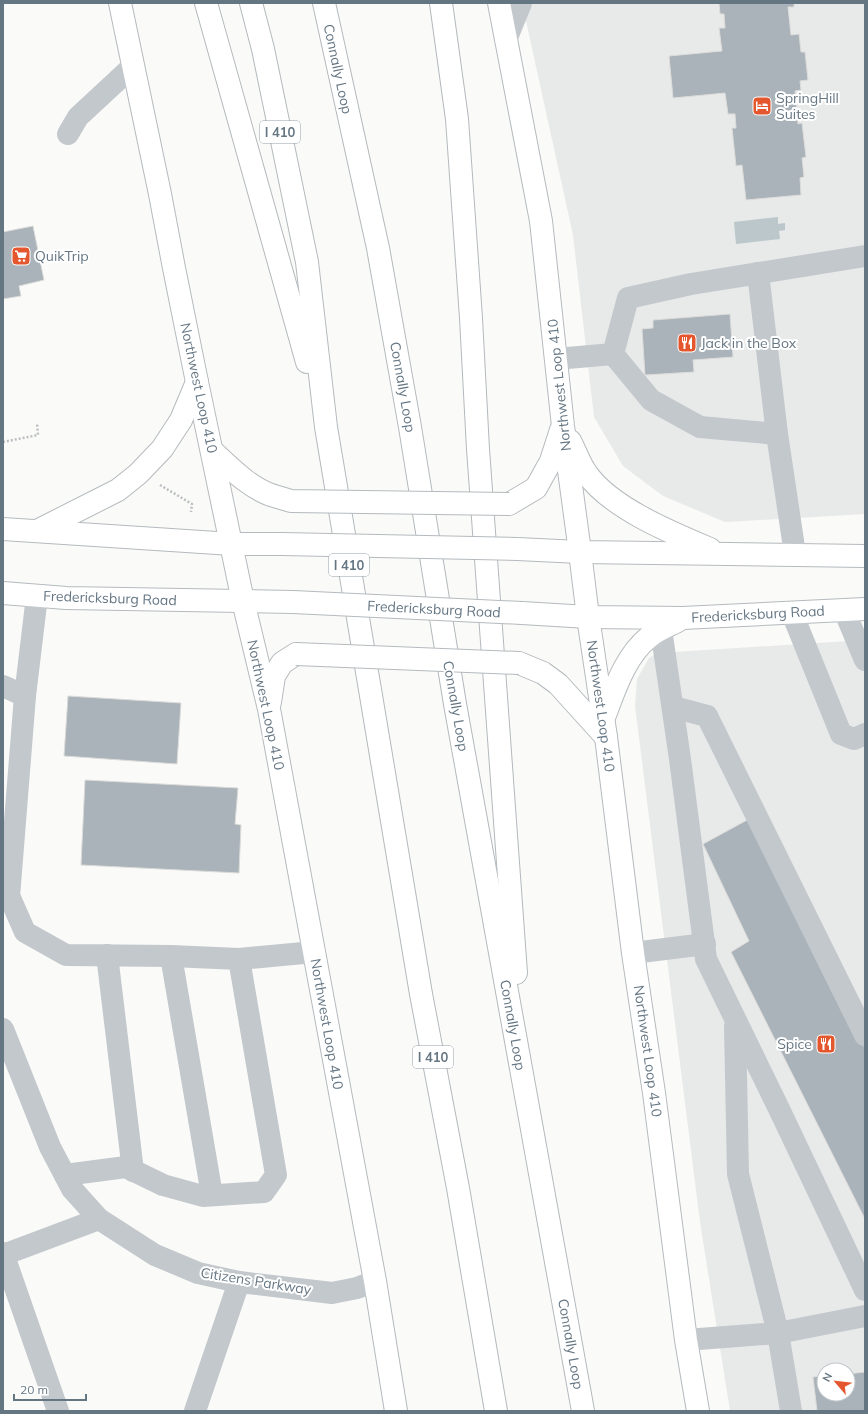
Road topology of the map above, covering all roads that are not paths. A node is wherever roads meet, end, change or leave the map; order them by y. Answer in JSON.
{"nodes":[{"id":1,"x":120,"y":3,"type":"edge"},
{"id":2,"x":206,"y":3,"type":"edge"},
{"id":3,"x":251,"y":3,"type":"edge"},
{"id":4,"x":324,"y":3,"type":"edge"},
{"id":5,"x":441,"y":3,"type":"edge"},
{"id":6,"x":499,"y":3,"type":"edge"},
{"id":7,"x":521,"y":3,"type":"edge"},
{"id":8,"x":506,"y":40,"type":"junction"},
{"id":9,"x":133,"y":66,"type":"junction"},
{"id":10,"x":68,"y":134,"type":"dead end"},
{"id":11,"x":865,"y":256,"type":"edge"},
{"id":12,"x":758,"y":274,"type":"junction"},
{"id":13,"x":614,"y":354,"type":"junction"},
{"id":14,"x":556,"y":359,"type":"junction"},
{"id":15,"x":197,"y":382,"type":"junction"},
{"id":16,"x":563,"y":426,"type":"junction"},
{"id":17,"x":326,"y":427,"type":"junction"},
{"id":18,"x":777,"y":434,"type":"junction"},
{"id":19,"x":212,"y":451,"type":"junction"},
{"id":20,"x":3,"y":528,"type":"edge"},
{"id":21,"x":38,"y":531,"type":"junction"},
{"id":22,"x":232,"y":544,"type":"junction"},
{"id":23,"x":580,"y":552,"type":"junction"},
{"id":24,"x":719,"y":553,"type":"junction"},
{"id":25,"x":795,"y":554,"type":"junction"},
{"id":26,"x":865,"y":556,"type":"edge"},
{"id":27,"x":3,"y":593,"type":"edge"},
{"id":28,"x":37,"y":596,"type":"junction"},
{"id":29,"x":243,"y":601,"type":"junction"},
{"id":30,"x":855,"y":609,"type":"edge"},
{"id":31,"x":792,"y":613,"type":"junction"},
{"id":32,"x":588,"y":617,"type":"junction"},
{"id":33,"x":683,"y":618,"type":"junction"},
{"id":34,"x":661,"y":629,"type":"junction"},
{"id":35,"x":865,"y":660,"type":"edge"},
{"id":36,"x":3,"y":686,"type":"edge"},
{"id":37,"x":25,"y":696,"type":"junction"},
{"id":38,"x":673,"y":707,"type":"junction"},
{"id":39,"x":269,"y":709,"type":"junction"},
{"id":40,"x":604,"y":728,"type":"junction"},
{"id":41,"x":865,"y":734,"type":"edge"},
{"id":42,"x":5,"y":893,"type":"edge"},
{"id":43,"x":705,"y":944,"type":"junction"},
{"id":44,"x":314,"y":952,"type":"junction"},
{"id":45,"x":633,"y":953,"type":"junction"},
{"id":46,"x":107,"y":955,"type":"junction"},
{"id":47,"x":171,"y":956,"type":"junction"},
{"id":48,"x":238,"y":960,"type":"junction"},
{"id":49,"x":735,"y":1019,"type":"junction"},
{"id":50,"x":3,"y":1029,"type":"edge"},
{"id":51,"x":865,"y":1035,"type":"edge"},
{"id":52,"x":7,"y":1051,"type":"edge"},
{"id":53,"x":525,"y":1090,"type":"junction"},
{"id":54,"x":134,"y":1171,"type":"junction"},
{"id":55,"x":65,"y":1175,"type":"junction"},
{"id":56,"x":212,"y":1195,"type":"junction"},
{"id":57,"x":99,"y":1219,"type":"junction"},
{"id":58,"x":3,"y":1254,"type":"edge"},
{"id":59,"x":239,"y":1282,"type":"junction"},
{"id":60,"x":375,"y":1282,"type":"junction"},
{"id":61,"x":865,"y":1290,"type":"edge"},
{"id":62,"x":865,"y":1316,"type":"edge"},
{"id":63,"x":778,"y":1333,"type":"junction"},
{"id":64,"x":686,"y":1340,"type":"junction"},
{"id":65,"x":58,"y":1411,"type":"edge"},
{"id":66,"x":195,"y":1411,"type":"edge"},
{"id":67,"x":396,"y":1411,"type":"edge"},
{"id":68,"x":496,"y":1411,"type":"edge"},
{"id":69,"x":583,"y":1411,"type":"edge"},
{"id":70,"x":698,"y":1411,"type":"edge"},
{"id":71,"x":791,"y":1411,"type":"edge"}],
"edges":[{"from":1,"to":9,"type":"main road","name":"Northwest Loop 410"},
{"from":2,"to":17,"type":"main road"},
{"from":3,"to":17,"type":"main road","number":"I 410"},
{"from":4,"to":53,"type":"main road","name":"Connally Loop"},
{"from":5,"to":53,"type":"main road"},
{"from":6,"to":8,"type":"main road","name":"Northwest Loop 410"},
{"from":7,"to":8,"type":"street"},
{"from":8,"to":14,"type":"main road","name":"Northwest Loop 410"},
{"from":9,"to":10,"type":"street"},
{"from":9,"to":15,"type":"main road","name":"Northwest Loop 410"},
{"from":11,"to":12,"type":"street"},
{"from":12,"to":13,"type":"street"},
{"from":12,"to":18,"type":"street"},
{"from":13,"to":14,"type":"street"},
{"from":13,"to":18,"type":"street"},
{"from":14,"to":16,"type":"main road","name":"Northwest Loop 410"},
{"from":15,"to":19,"type":"main road","name":"Northwest Loop 410"},
{"from":15,"to":21,"type":"main road"},
{"from":16,"to":19,"type":"main road","bridge":true},
{"from":16,"to":23,"type":"main road","name":"Northwest Loop 410"},
{"from":16,"to":24,"type":"main road"},
{"from":17,"to":68,"type":"main road","number":"I 410"},
{"from":18,"to":25,"type":"street"},
{"from":19,"to":22,"type":"main road","name":"Northwest Loop 410"},
{"from":20,"to":21,"type":"main road"},
{"from":21,"to":22,"type":"main road"},
{"from":22,"to":23,"type":"main road","bridge":true},
{"from":22,"to":29,"type":"main road","name":"Northwest Loop 410"},
{"from":23,"to":24,"type":"main road"},
{"from":23,"to":32,"type":"main road","name":"Northwest Loop 410"},
{"from":24,"to":25,"type":"main road"},
{"from":25,"to":26,"type":"main road"},
{"from":27,"to":28,"type":"main road","name":"Fredericksburg Road"},
{"from":28,"to":29,"type":"main road","name":"Fredericksburg Road"},
{"from":28,"to":37,"type":"street"},
{"from":29,"to":32,"type":"main road","name":"Fredericksburg Road","bridge":true},
{"from":29,"to":39,"type":"main road","name":"Northwest Loop 410"},
{"from":30,"to":31,"type":"main road","name":"Fredericksburg Road"},
{"from":30,"to":35,"type":"street"},
{"from":31,"to":33,"type":"main road","name":"Fredericksburg Road"},
{"from":31,"to":41,"type":"street"},
{"from":32,"to":33,"type":"main road","name":"Fredericksburg Road"},
{"from":32,"to":40,"type":"main road","name":"Northwest Loop 410"},
{"from":33,"to":34,"type":"main road"},
{"from":34,"to":38,"type":"street"},
{"from":34,"to":40,"type":"main road"},
{"from":36,"to":37,"type":"street"},
{"from":37,"to":42,"type":"street"},
{"from":38,"to":43,"type":"street"},
{"from":38,"to":51,"type":"street"},
{"from":39,"to":40,"type":"main road","bridge":true},
{"from":39,"to":44,"type":"main road","name":"Northwest Loop 410"},
{"from":40,"to":45,"type":"main road","name":"Northwest Loop 410"},
{"from":42,"to":46,"type":"street"},
{"from":43,"to":45,"type":"street"},
{"from":43,"to":49,"type":"street"},
{"from":44,"to":48,"type":"street"},
{"from":44,"to":60,"type":"main road","name":"Northwest Loop 410"},
{"from":45,"to":64,"type":"main road","name":"Northwest Loop 410"},
{"from":46,"to":47,"type":"street"},
{"from":46,"to":54,"type":"street"},
{"from":47,"to":48,"type":"street"},
{"from":47,"to":56,"type":"street"},
{"from":48,"to":56,"type":"street"},
{"from":49,"to":61,"type":"street"},
{"from":49,"to":63,"type":"street"},
{"from":50,"to":52,"type":"street","name":"Citizens Parkway"},
{"from":52,"to":55,"type":"street","name":"Citizens Parkway"},
{"from":53,"to":69,"type":"main road","name":"Connally Loop"},
{"from":54,"to":55,"type":"street"},
{"from":54,"to":56,"type":"street"},
{"from":55,"to":57,"type":"street","name":"Citizens Parkway"},
{"from":57,"to":58,"type":"street"},
{"from":57,"to":59,"type":"street","name":"Citizens Parkway"},
{"from":58,"to":65,"type":"street"},
{"from":59,"to":60,"type":"street","name":"Citizens Parkway"},
{"from":59,"to":66,"type":"street"},
{"from":60,"to":67,"type":"main road","name":"Northwest Loop 410"},
{"from":62,"to":63,"type":"street"},
{"from":63,"to":64,"type":"street"},
{"from":63,"to":71,"type":"street"},
{"from":64,"to":70,"type":"main road","name":"Northwest Loop 410"}]}
